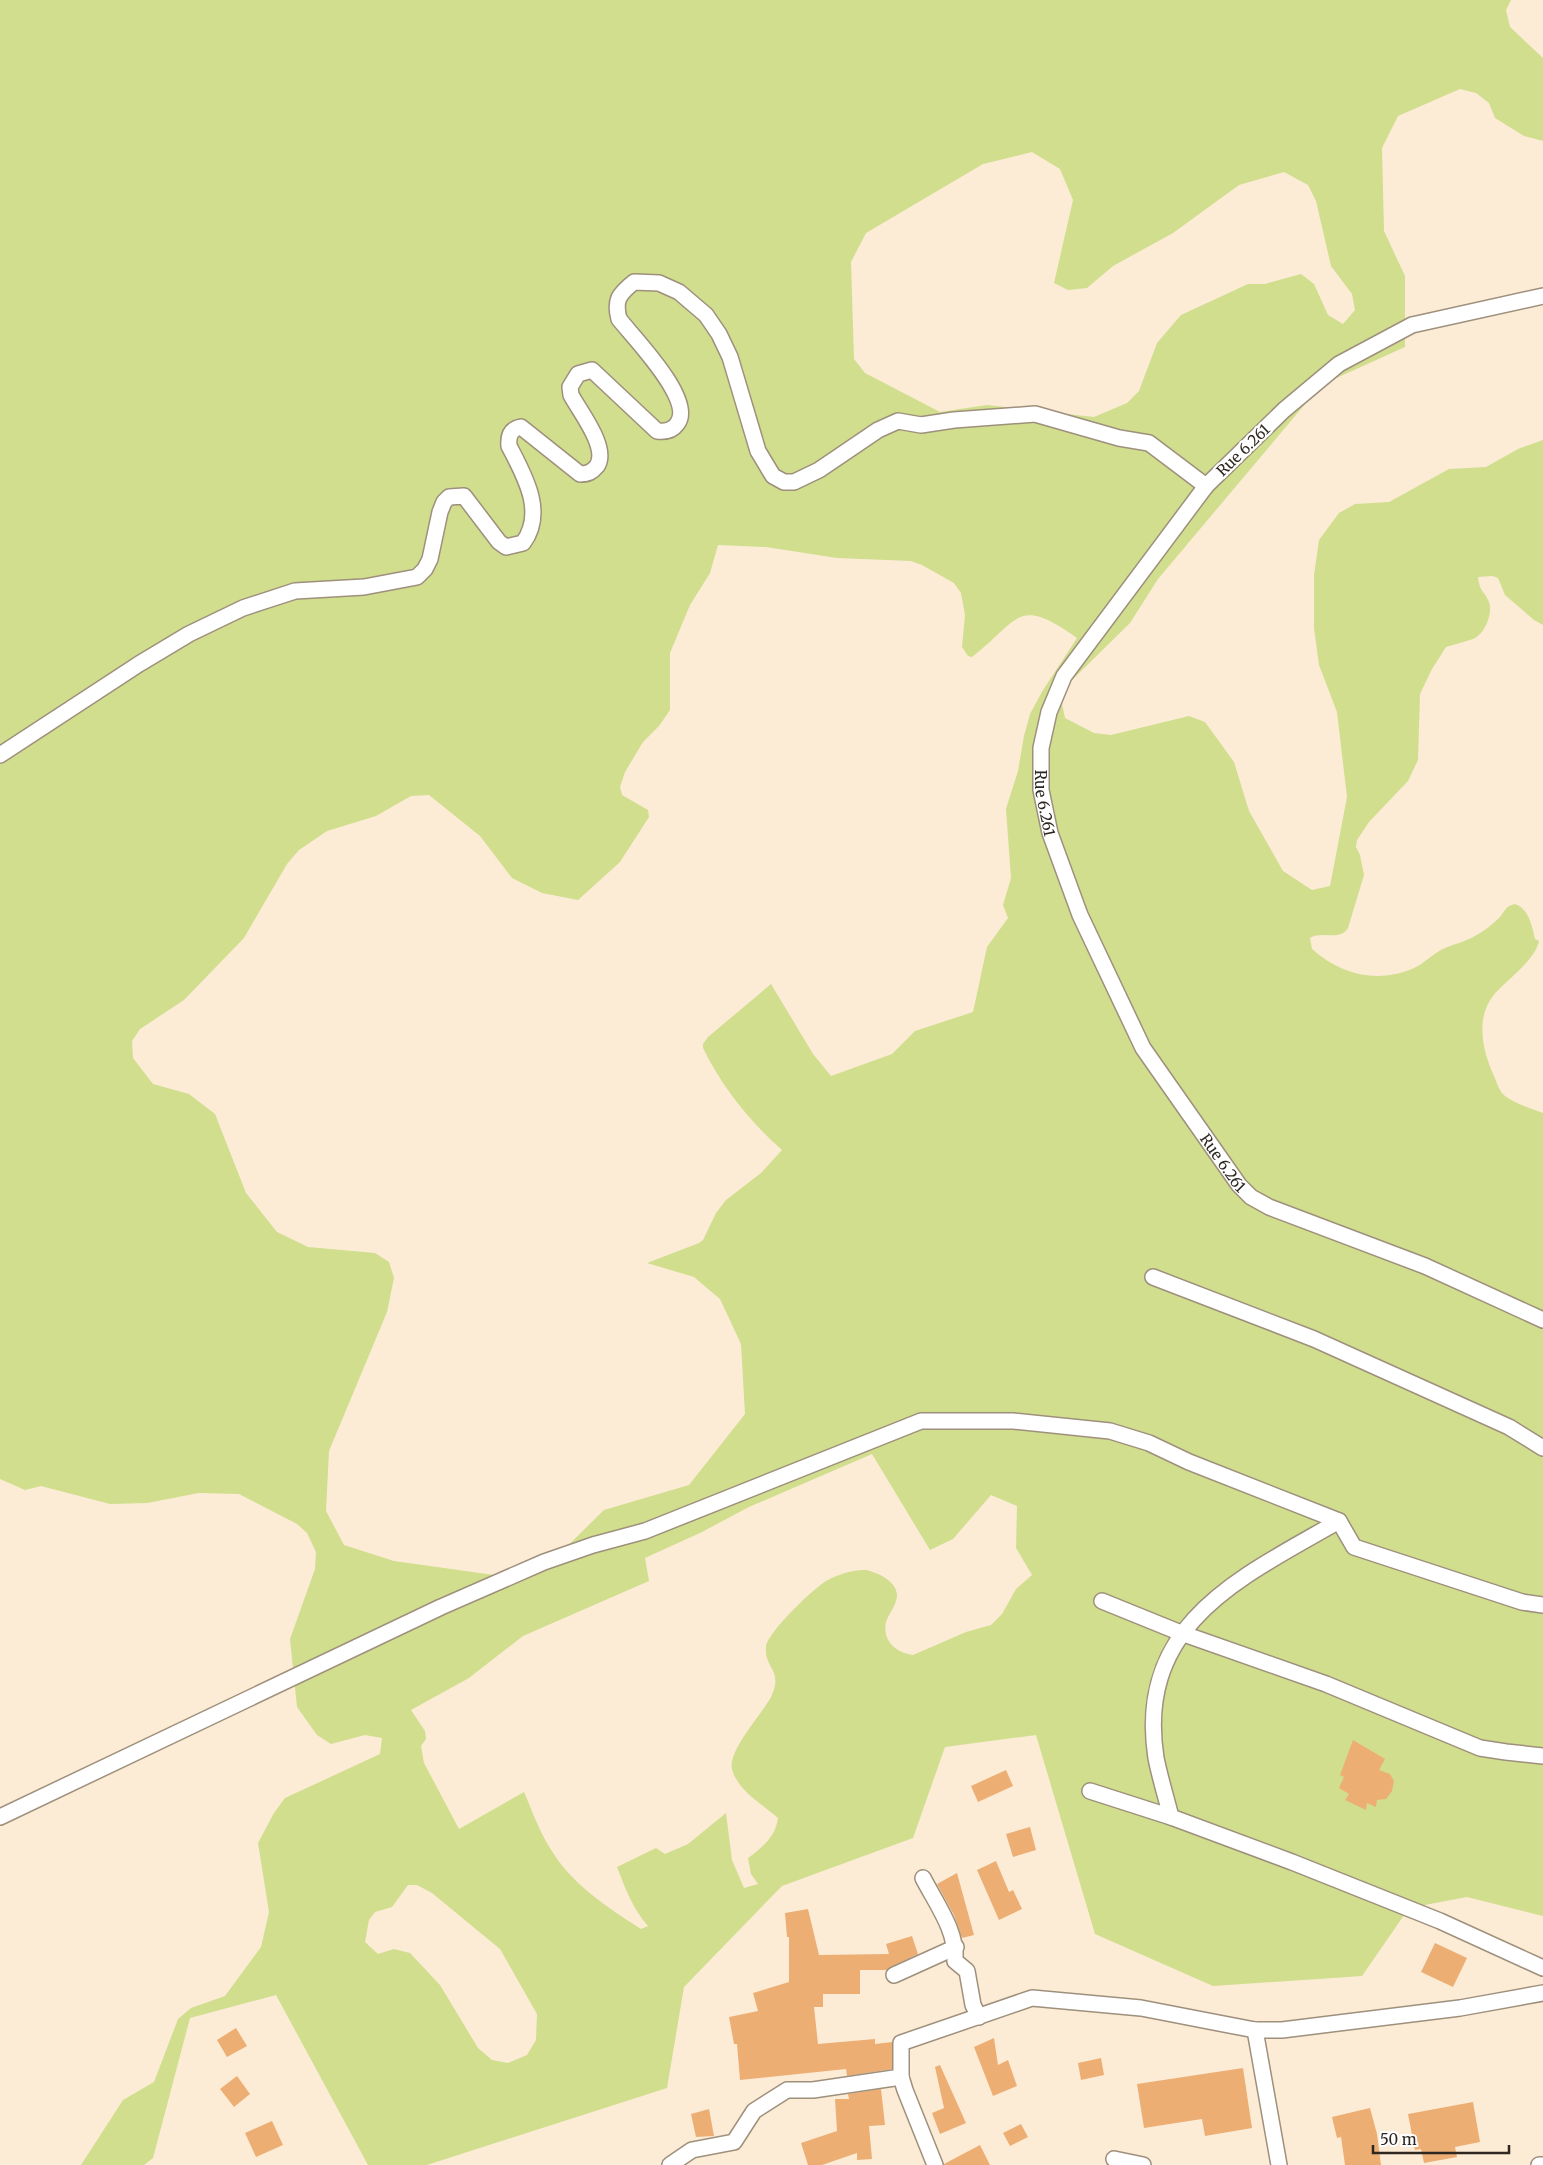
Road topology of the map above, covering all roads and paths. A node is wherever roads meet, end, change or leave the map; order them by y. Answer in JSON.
{"nodes":[{"id":1,"x":1543,"y":296,"type":"edge"},
{"id":2,"x":1206,"y":486,"type":"junction"},
{"id":3,"x":0,"y":755,"type":"edge"},
{"id":4,"x":1153,"y":1277,"type":"dead end"},
{"id":5,"x":1543,"y":1320,"type":"edge"},
{"id":6,"x":1543,"y":1448,"type":"edge"},
{"id":7,"x":1339,"y":1520,"type":"junction"},
{"id":8,"x":1102,"y":1601,"type":"dead end"},
{"id":9,"x":1543,"y":1605,"type":"edge"},
{"id":10,"x":1181,"y":1633,"type":"junction"},
{"id":11,"x":1543,"y":1756,"type":"edge"},
{"id":12,"x":1090,"y":1791,"type":"dead end"},
{"id":13,"x":0,"y":1817,"type":"edge"},
{"id":14,"x":1171,"y":1817,"type":"junction"},
{"id":15,"x":923,"y":1878,"type":"dead end"},
{"id":16,"x":956,"y":1947,"type":"junction"},
{"id":17,"x":1543,"y":1968,"type":"edge"},
{"id":18,"x":894,"y":1975,"type":"dead end"},
{"id":19,"x":1543,"y":1993,"type":"edge"},
{"id":20,"x":980,"y":2017,"type":"junction"},
{"id":21,"x":1255,"y":2030,"type":"junction"},
{"id":22,"x":901,"y":2077,"type":"junction"},
{"id":23,"x":1114,"y":2158,"type":"dead end"},
{"id":24,"x":1543,"y":2164,"type":"edge"},
{"id":25,"x":670,"y":2165,"type":"edge"},
{"id":26,"x":935,"y":2165,"type":"edge"},
{"id":27,"x":1143,"y":2165,"type":"edge"},
{"id":28,"x":1279,"y":2165,"type":"edge"},
{"id":29,"x":1539,"y":2165,"type":"edge"}],
"edges":[{"from":1,"to":2,"type":"street","name":"Rue 6.261"},
{"from":2,"to":3,"type":"street"},
{"from":2,"to":5,"type":"street","name":"Rue 6.261"},
{"from":4,"to":6,"type":"street"},
{"from":7,"to":9,"type":"street"},
{"from":7,"to":10,"type":"street"},
{"from":7,"to":13,"type":"street"},
{"from":8,"to":10,"type":"street"},
{"from":10,"to":11,"type":"street"},
{"from":10,"to":14,"type":"street"},
{"from":12,"to":14,"type":"street"},
{"from":14,"to":17,"type":"street"},
{"from":15,"to":16,"type":"street"},
{"from":16,"to":18,"type":"street"},
{"from":16,"to":20,"type":"street"},
{"from":19,"to":21,"type":"street"},
{"from":20,"to":21,"type":"street"},
{"from":20,"to":22,"type":"street"},
{"from":21,"to":28,"type":"street"},
{"from":22,"to":25,"type":"street"},
{"from":22,"to":26,"type":"street"},
{"from":23,"to":27,"type":"street"},
{"from":24,"to":29,"type":"street"}]}
